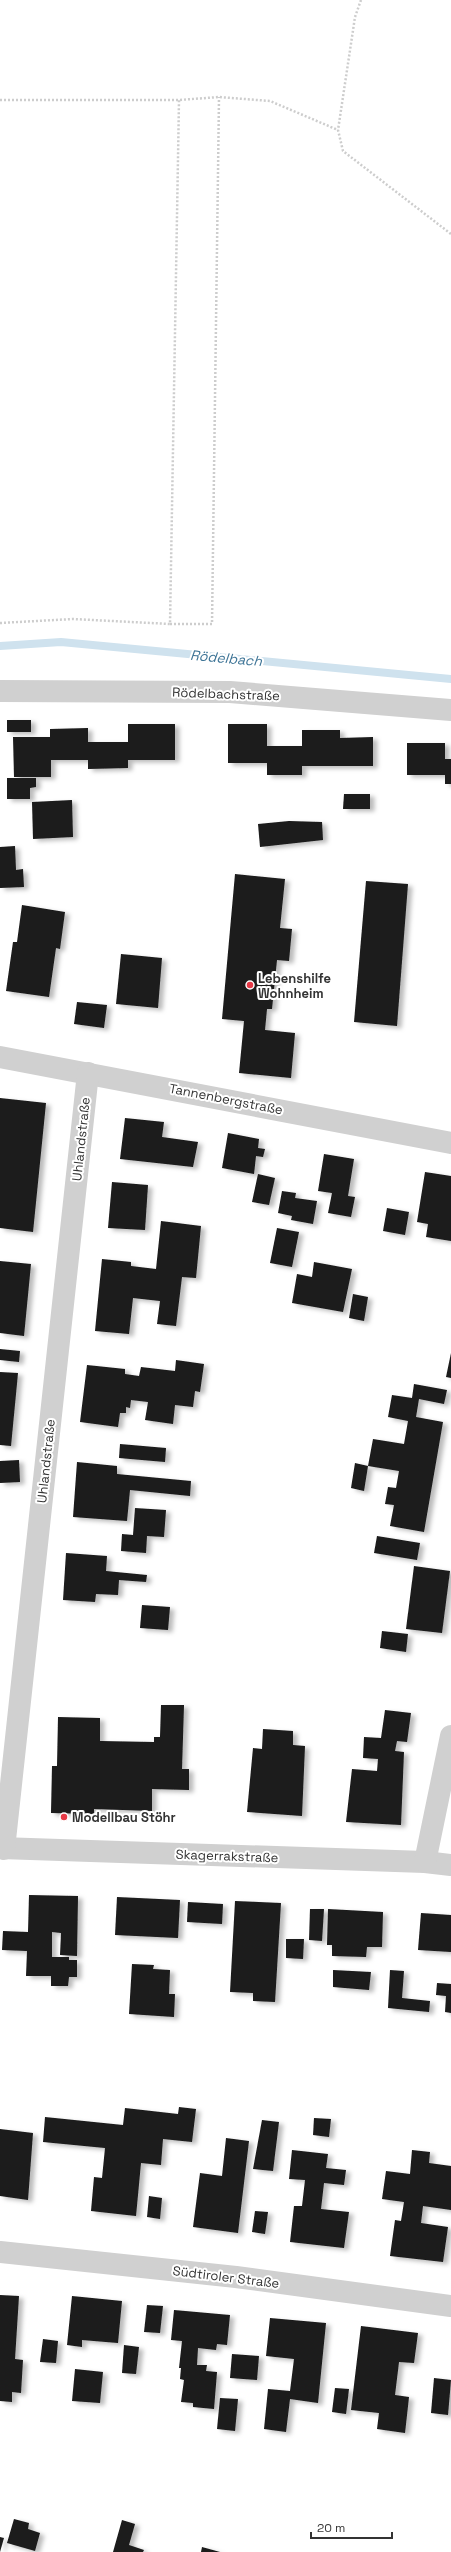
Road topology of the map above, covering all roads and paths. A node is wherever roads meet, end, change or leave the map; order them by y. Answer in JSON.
{"nodes":[{"id":1,"x":361,"y":0,"type":"edge"},
{"id":2,"x":219,"y":97,"type":"junction"},
{"id":3,"x":0,"y":100,"type":"edge"},
{"id":4,"x":179,"y":100,"type":"junction"},
{"id":5,"x":338,"y":130,"type":"junction"},
{"id":6,"x":451,"y":234,"type":"edge"},
{"id":7,"x":0,"y":623,"type":"edge"},
{"id":8,"x":170,"y":624,"type":"junction"},
{"id":9,"x":0,"y":691,"type":"edge"},
{"id":10,"x":451,"y":710,"type":"edge"},
{"id":11,"x":0,"y":1057,"type":"edge"},
{"id":12,"x":88,"y":1073,"type":"junction"},
{"id":13,"x":451,"y":1143,"type":"edge"},
{"id":14,"x":451,"y":1736,"type":"edge"},
{"id":15,"x":2,"y":1848,"type":"edge"},
{"id":16,"x":425,"y":1862,"type":"junction"},
{"id":17,"x":451,"y":1865,"type":"edge"},
{"id":18,"x":0,"y":2252,"type":"edge"},
{"id":19,"x":451,"y":2306,"type":"edge"}],
"edges":[{"from":1,"to":5,"type":"path"},
{"from":2,"to":4,"type":"path"},
{"from":2,"to":5,"type":"path"},
{"from":2,"to":8,"type":"path"},
{"from":3,"to":4,"type":"path"},
{"from":4,"to":8,"type":"path"},
{"from":5,"to":6,"type":"path"},
{"from":7,"to":8,"type":"path"},
{"from":9,"to":10,"type":"street","name":"Rödelbachstraße"},
{"from":11,"to":12,"type":"street","name":"Tannenbergstraße"},
{"from":12,"to":13,"type":"street","name":"Tannenbergstraße"},
{"from":12,"to":15,"type":"street","name":"Uhlandstraße"},
{"from":14,"to":16,"type":"street"},
{"from":15,"to":16,"type":"street","name":"Skagerrakstraße"},
{"from":16,"to":17,"type":"street","name":"Skagerrakstraße"},
{"from":18,"to":19,"type":"street","name":"Südtiroler Straße"}]}
